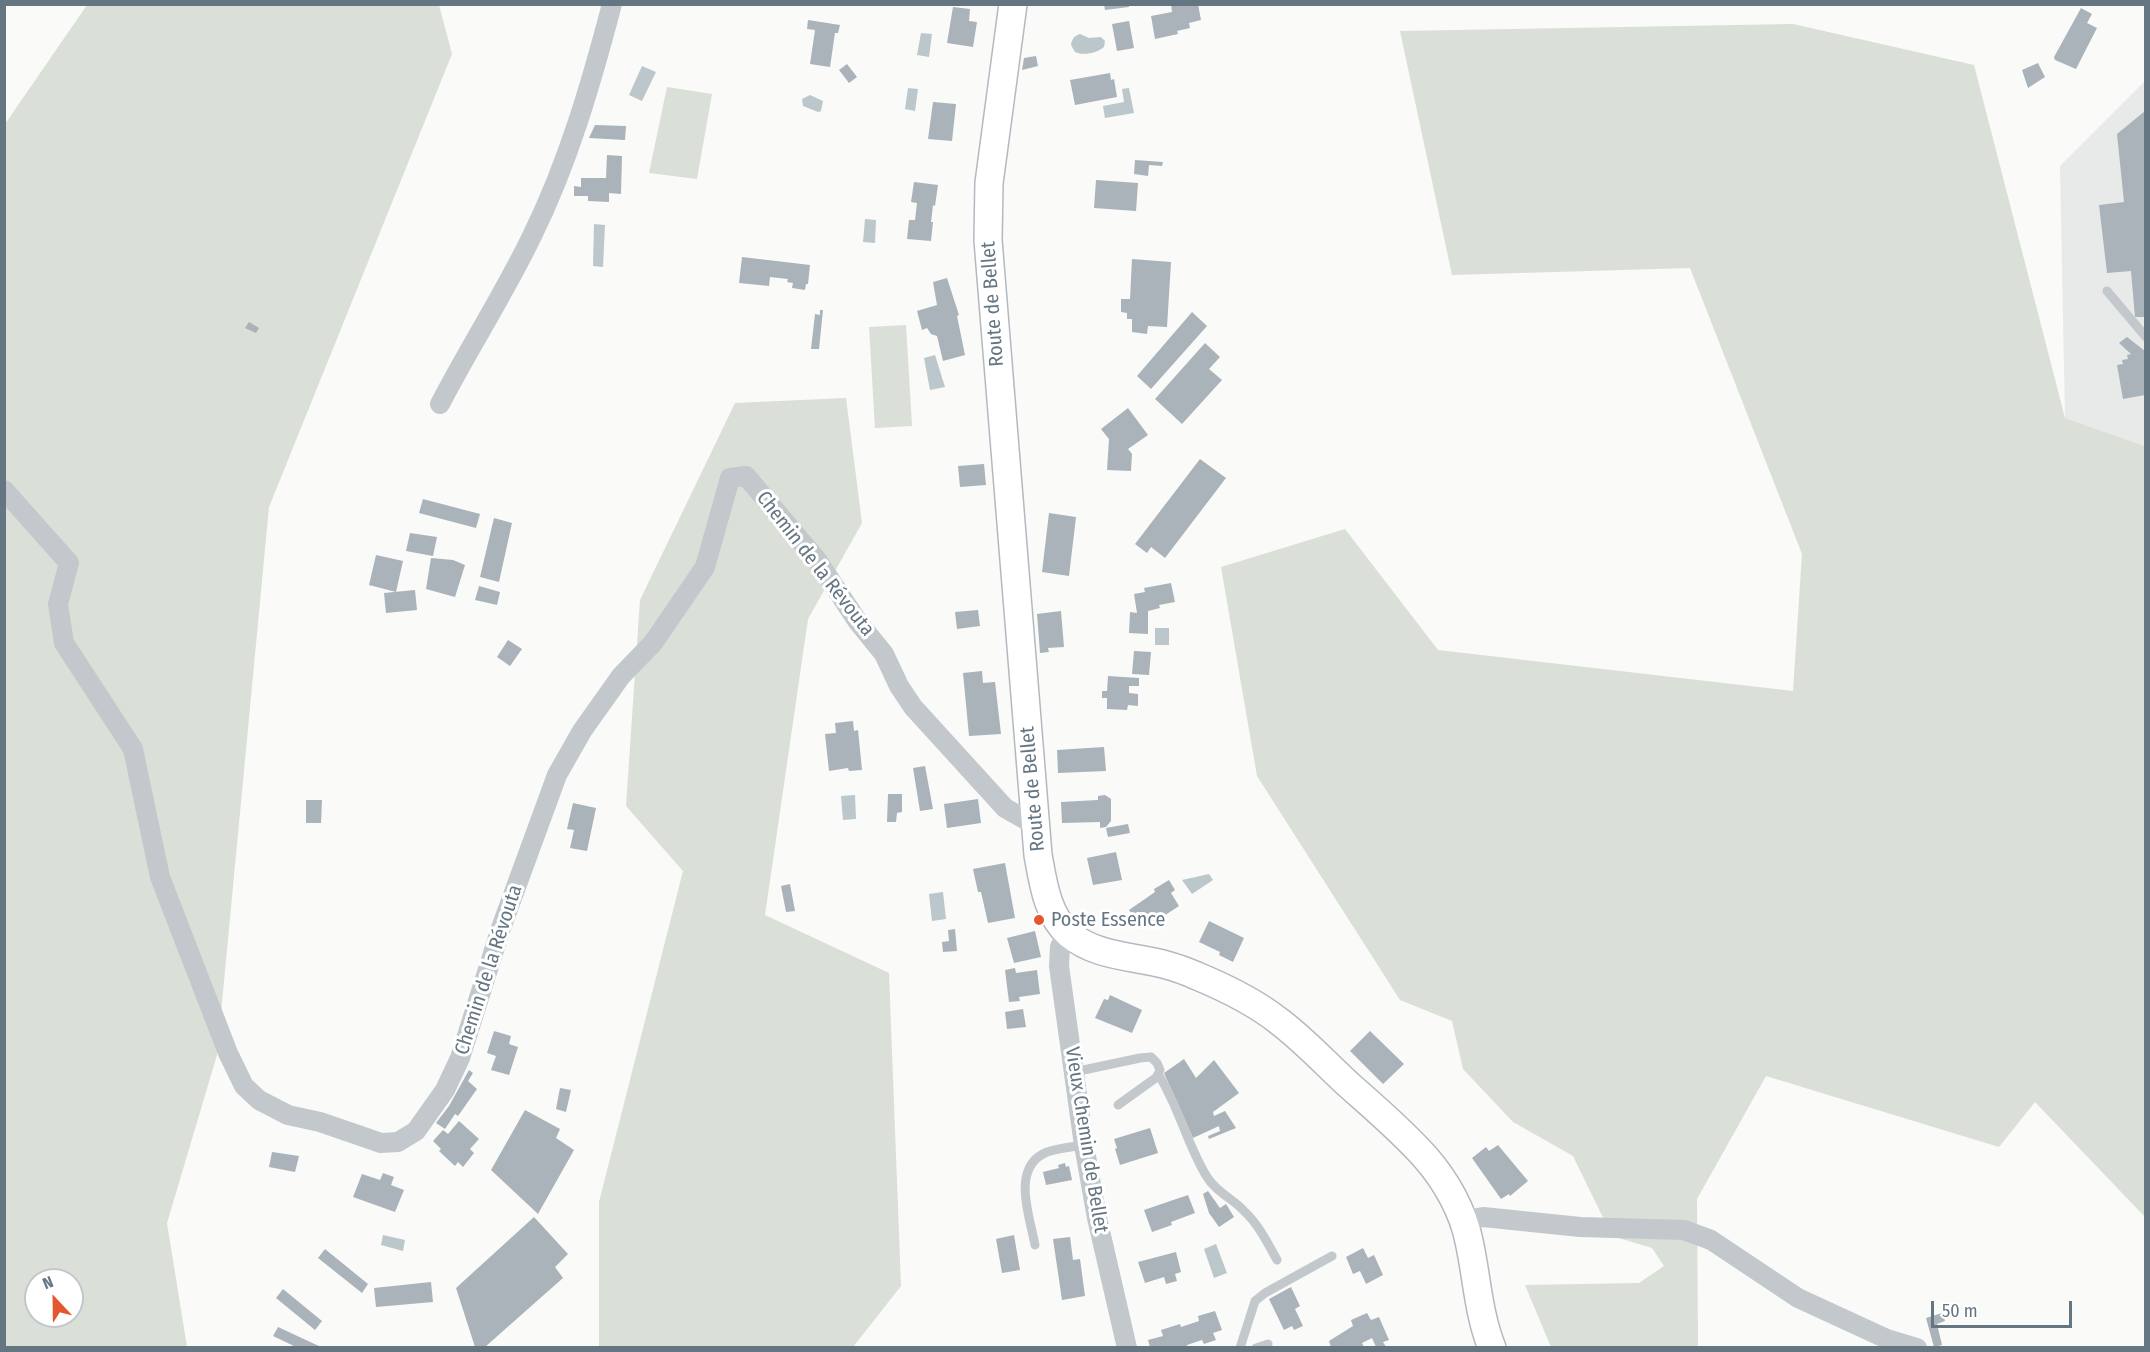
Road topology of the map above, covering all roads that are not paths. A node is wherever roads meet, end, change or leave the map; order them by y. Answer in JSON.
{"nodes":[{"id":1,"x":612,"y":4,"type":"edge"},
{"id":2,"x":1013,"y":4,"type":"edge"},
{"id":3,"x":2107,"y":291,"type":"dead end"},
{"id":4,"x":2145,"y":337,"type":"edge"},
{"id":5,"x":440,"y":404,"type":"dead end"},
{"id":6,"x":4,"y":490,"type":"edge"},
{"id":7,"x":1035,"y":825,"type":"junction"},
{"id":8,"x":1067,"y":933,"type":"junction"},
{"id":9,"x":1074,"y":1072,"type":"junction"},
{"id":10,"x":1158,"y":1074,"type":"junction"},
{"id":11,"x":1118,"y":1105,"type":"dead end"},
{"id":12,"x":1084,"y":1145,"type":"junction"},
{"id":13,"x":1463,"y":1221,"type":"junction"},
{"id":14,"x":1035,"y":1245,"type":"dead end"},
{"id":15,"x":1332,"y":1256,"type":"dead end"},
{"id":16,"x":1277,"y":1260,"type":"dead end"},
{"id":17,"x":1268,"y":1344,"type":"dead end"},
{"id":18,"x":1127,"y":1347,"type":"edge"},
{"id":19,"x":1240,"y":1347,"type":"edge"},
{"id":20,"x":1256,"y":1347,"type":"edge"},
{"id":21,"x":1492,"y":1347,"type":"edge"},
{"id":22,"x":1917,"y":1347,"type":"edge"}],
"edges":[{"from":1,"to":5,"type":"street"},
{"from":2,"to":7,"type":"main road","name":"Route de Bellet"},
{"from":3,"to":4,"type":"lane"},
{"from":6,"to":7,"type":"street","name":"Chemin de la Révouta"},
{"from":7,"to":8,"type":"main road","name":"Route de Bellet"},
{"from":8,"to":9,"type":"street","name":"Vieux Chemin de Bellet"},
{"from":8,"to":13,"type":"main road","name":"Route de Bellet"},
{"from":9,"to":10,"type":"lane"},
{"from":9,"to":12,"type":"street","name":"Vieux Chemin de Bellet"},
{"from":10,"to":11,"type":"lane"},
{"from":10,"to":16,"type":"lane"},
{"from":12,"to":14,"type":"lane"},
{"from":12,"to":18,"type":"street","name":"Vieux Chemin de Bellet"},
{"from":13,"to":21,"type":"main road","name":"Route de Bellet"},
{"from":13,"to":22,"type":"street"},
{"from":15,"to":19,"type":"lane"},
{"from":17,"to":20,"type":"lane"}]}
